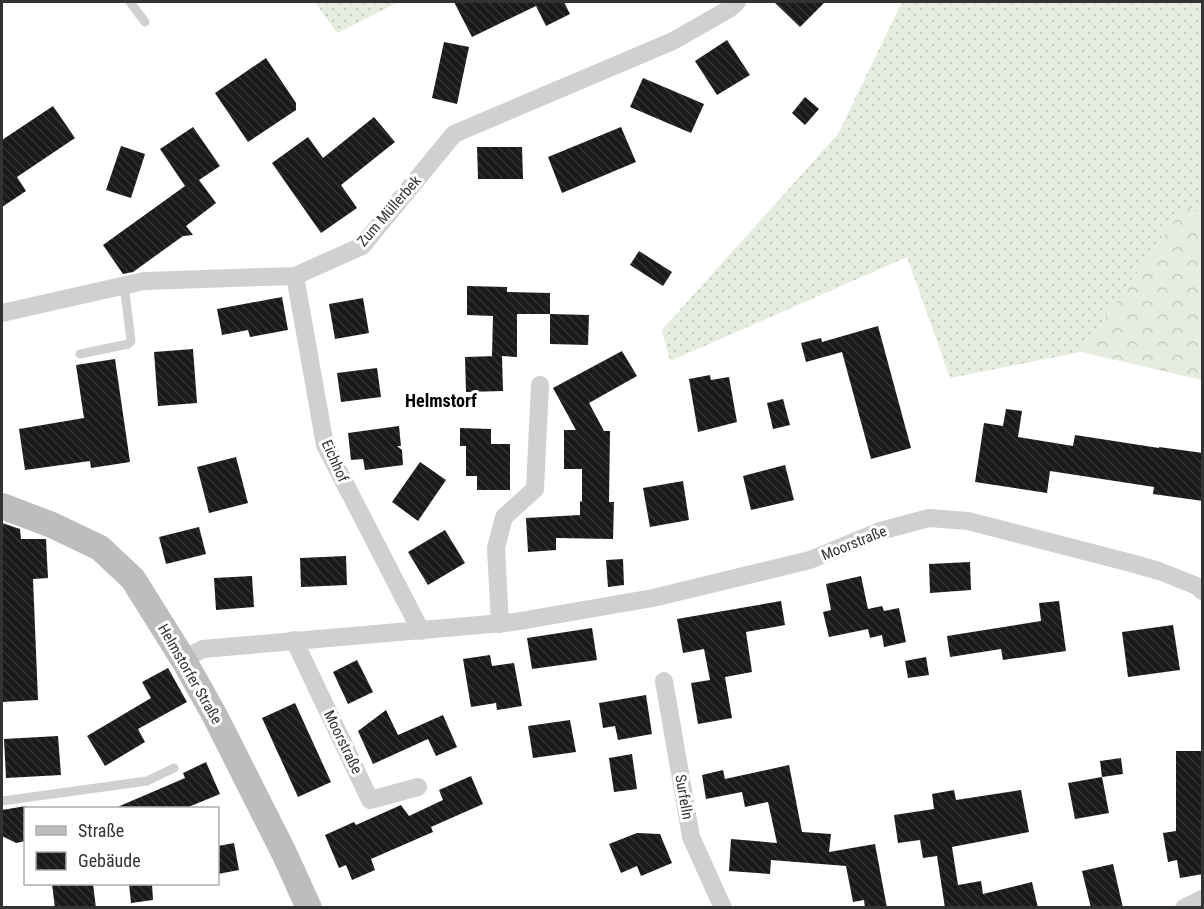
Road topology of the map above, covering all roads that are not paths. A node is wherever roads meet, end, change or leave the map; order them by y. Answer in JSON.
{"nodes":[{"id":1,"x":130,"y":2,"type":"edge"},
{"id":2,"x":737,"y":2,"type":"edge"},
{"id":3,"x":145,"y":22,"type":"dead end"},
{"id":4,"x":295,"y":276,"type":"junction"},
{"id":5,"x":124,"y":285,"type":"junction"},
{"id":6,"x":2,"y":313,"type":"edge"},
{"id":7,"x":80,"y":354,"type":"dead end"},
{"id":8,"x":540,"y":385,"type":"dead end"},
{"id":9,"x":2,"y":506,"type":"edge"},
{"id":10,"x":1203,"y":591,"type":"edge"},
{"id":11,"x":500,"y":624,"type":"junction"},
{"id":12,"x":421,"y":631,"type":"junction"},
{"id":13,"x":294,"y":640,"type":"junction"},
{"id":14,"x":183,"y":659,"type":"junction"},
{"id":15,"x":664,"y":681,"type":"dead end"},
{"id":16,"x":174,"y":768,"type":"dead end"},
{"id":17,"x":418,"y":787,"type":"dead end"},
{"id":18,"x":2,"y":801,"type":"edge"},
{"id":19,"x":1203,"y":899,"type":"edge"},
{"id":20,"x":309,"y":908,"type":"edge"},
{"id":21,"x":723,"y":908,"type":"edge"},
{"id":22,"x":1184,"y":908,"type":"edge"}],
"edges":[{"from":1,"to":3,"type":"lane"},
{"from":2,"to":4,"type":"street","name":"Zum Müllerbek"},
{"from":4,"to":5,"type":"street","name":"Zum Müllerbek"},
{"from":4,"to":12,"type":"street","name":"Eichhof"},
{"from":5,"to":6,"type":"street","name":"Zum Müllerbek"},
{"from":5,"to":7,"type":"lane"},
{"from":8,"to":11,"type":"street"},
{"from":9,"to":14,"type":"main road","name":"Helmstorfer Straße"},
{"from":10,"to":11,"type":"street","name":"Moorstraße"},
{"from":11,"to":12,"type":"street","name":"Moorstraße"},
{"from":12,"to":13,"type":"street","name":"Moorstraße"},
{"from":13,"to":14,"type":"street","name":"Moorstraße"},
{"from":13,"to":17,"type":"street","name":"Moorstraße"},
{"from":14,"to":20,"type":"main road","name":"Helmstorfer Straße"},
{"from":15,"to":21,"type":"street","name":"Surfelln"},
{"from":16,"to":18,"type":"lane"},
{"from":19,"to":22,"type":"street"}]}
